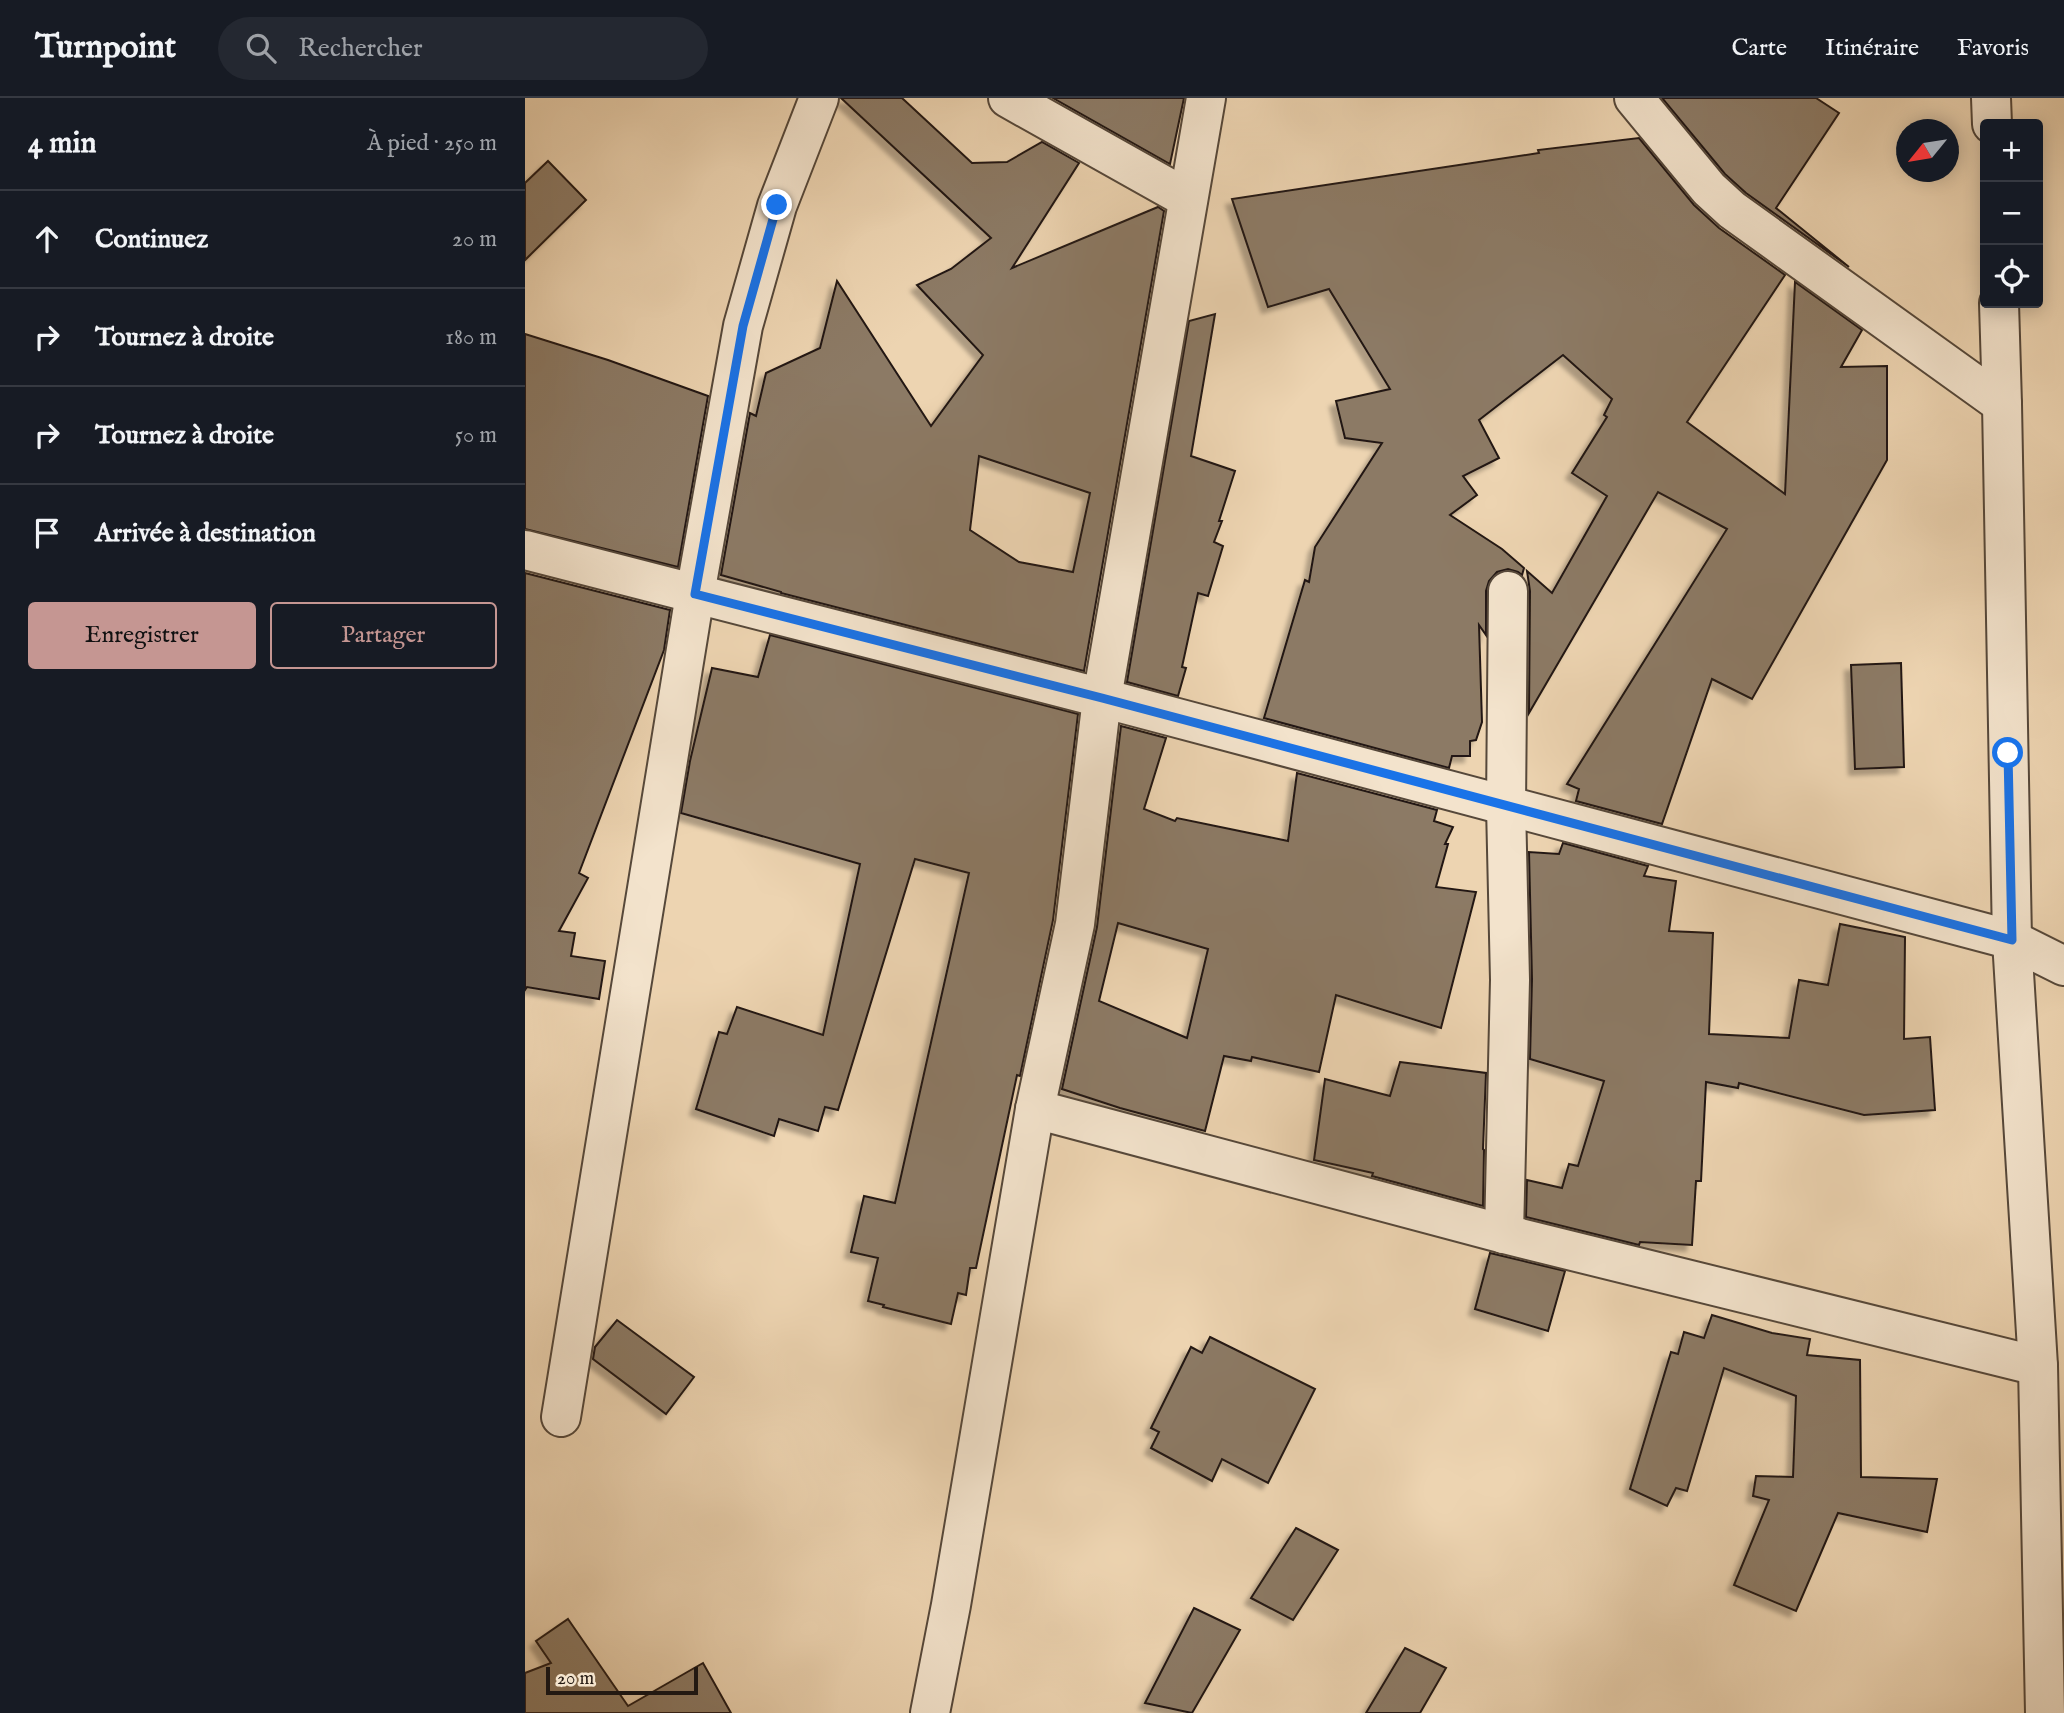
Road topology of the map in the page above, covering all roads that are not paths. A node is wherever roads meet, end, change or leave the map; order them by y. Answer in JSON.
{"nodes":[{"id":1,"x":819,"y":98,"type":"edge"},
{"id":2,"x":1008,"y":98,"type":"edge"},
{"id":3,"x":1206,"y":98,"type":"edge"},
{"id":4,"x":1634,"y":98,"type":"edge"},
{"id":5,"x":1991,"y":98,"type":"edge"},
{"id":6,"x":1992,"y":119,"type":"edge"},
{"id":7,"x":1188,"y":199,"type":"junction"},
{"id":8,"x":1999,"y":308,"type":"edge"},
{"id":9,"x":2002,"y":404,"type":"junction"},
{"id":10,"x":525,"y":550,"type":"edge"},
{"id":11,"x":1508,"y":591,"type":"dead end"},
{"id":12,"x":695,"y":594,"type":"junction"},
{"id":13,"x":1102,"y":698,"type":"junction"},
{"id":14,"x":1506,"y":806,"type":"junction"},
{"id":15,"x":2012,"y":940,"type":"junction"},
{"id":16,"x":2064,"y":966,"type":"edge"},
{"id":17,"x":1035,"y":1109,"type":"junction"},
{"id":18,"x":1504,"y":1234,"type":"junction"},
{"id":19,"x":2038,"y":1366,"type":"junction"},
{"id":20,"x":561,"y":1417,"type":"dead end"},
{"id":21,"x":930,"y":1713,"type":"edge"},
{"id":22,"x":2045,"y":1713,"type":"edge"}],
"edges":[{"from":1,"to":12,"type":"street"},
{"from":2,"to":7,"type":"street"},
{"from":3,"to":7,"type":"street"},
{"from":4,"to":9,"type":"street"},
{"from":5,"to":6,"type":"street"},
{"from":7,"to":13,"type":"street"},
{"from":8,"to":9,"type":"street"},
{"from":9,"to":15,"type":"street"},
{"from":10,"to":12,"type":"street"},
{"from":11,"to":14,"type":"street"},
{"from":12,"to":13,"type":"street"},
{"from":12,"to":20,"type":"street"},
{"from":13,"to":14,"type":"street"},
{"from":13,"to":17,"type":"street"},
{"from":14,"to":15,"type":"street"},
{"from":14,"to":18,"type":"street"},
{"from":15,"to":16,"type":"street"},
{"from":15,"to":19,"type":"street"},
{"from":17,"to":18,"type":"street"},
{"from":17,"to":21,"type":"street"},
{"from":18,"to":19,"type":"street"},
{"from":19,"to":22,"type":"street"}]}
